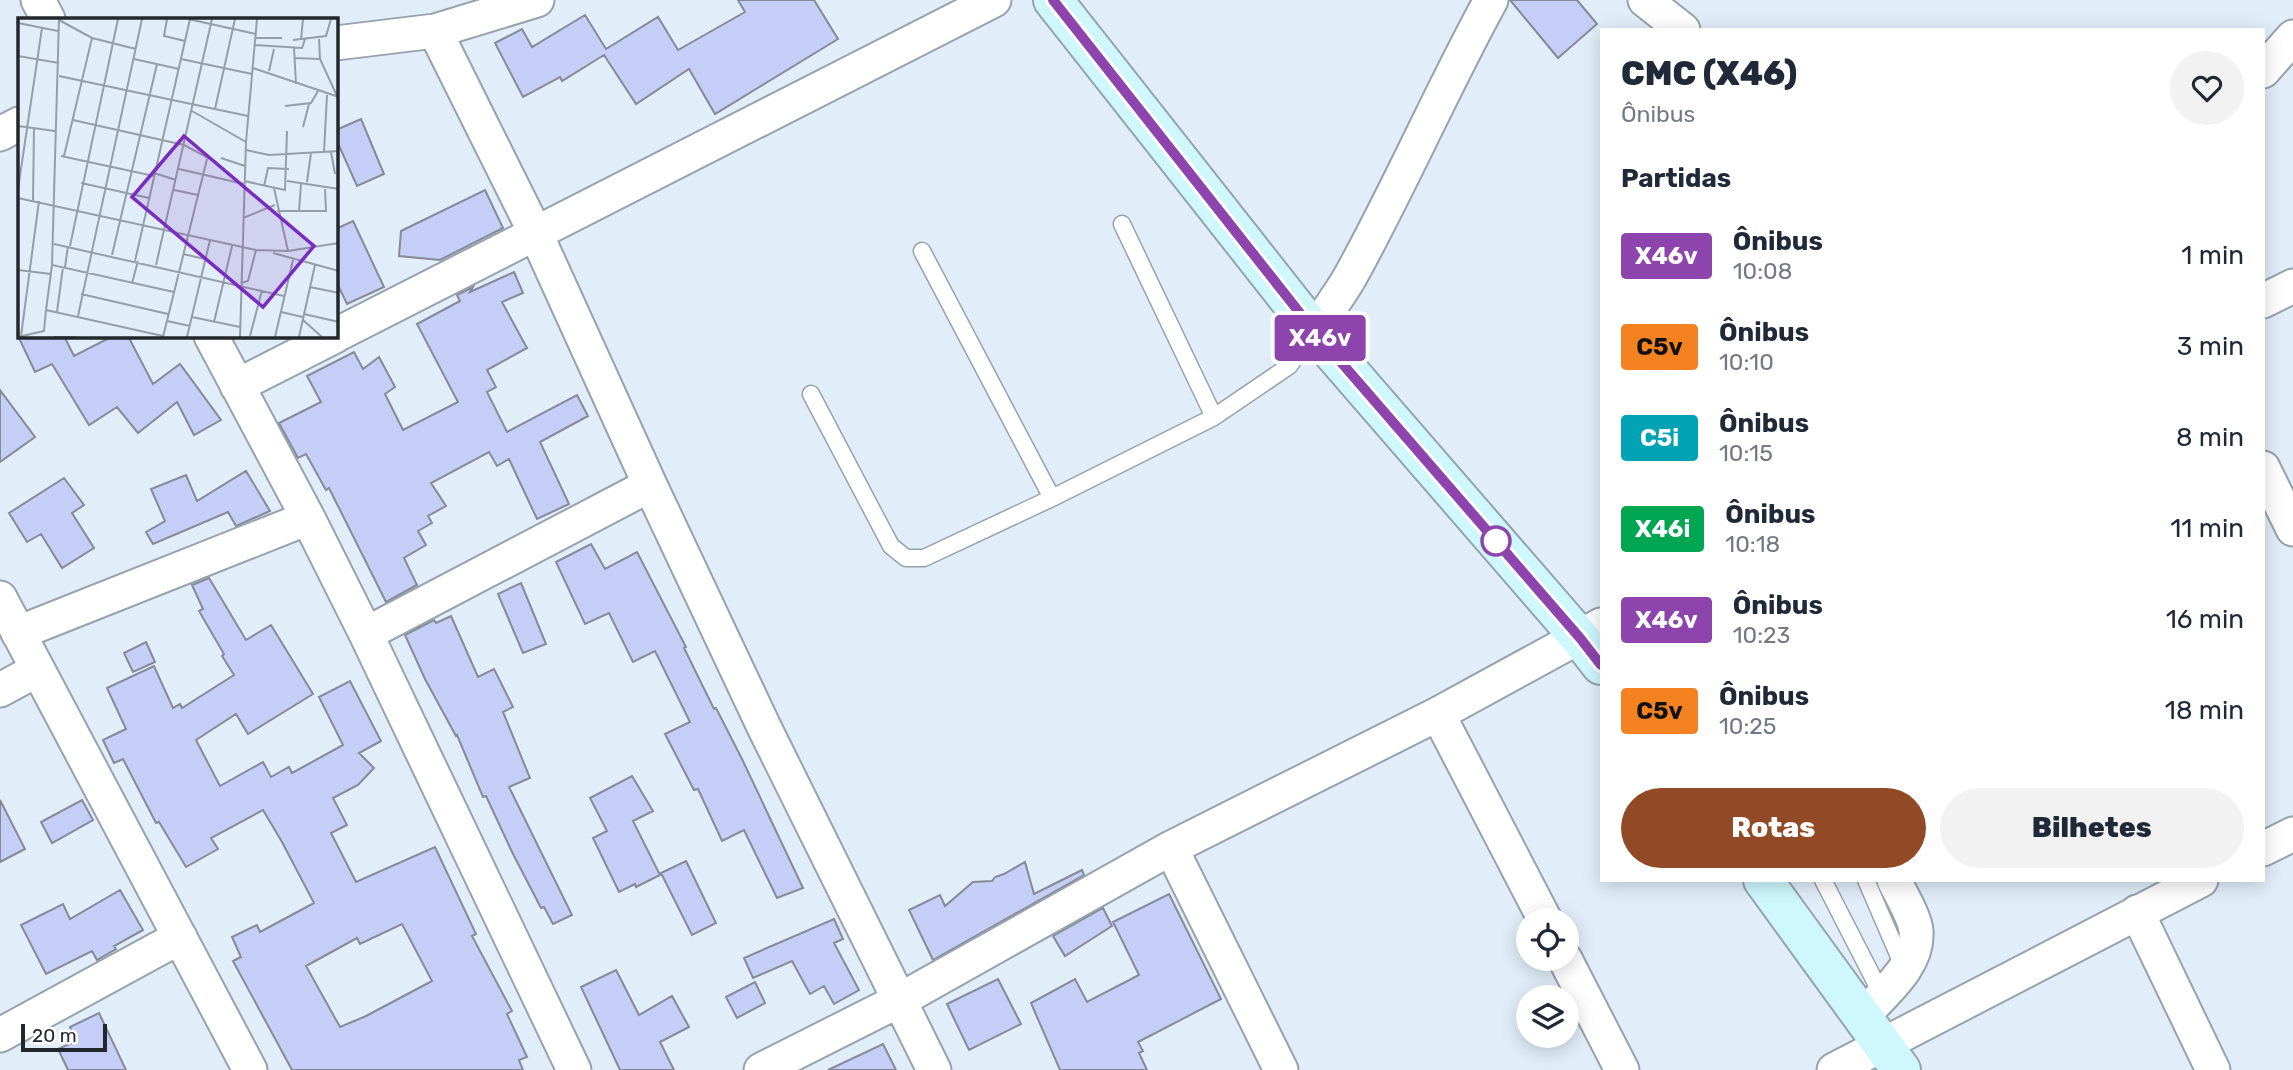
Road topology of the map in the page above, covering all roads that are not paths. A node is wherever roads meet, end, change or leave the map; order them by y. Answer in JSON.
{"nodes":[{"id":1,"x":38,"y":0,"type":"edge"},
{"id":2,"x":537,"y":0,"type":"edge"},
{"id":3,"x":995,"y":0,"type":"edge"},
{"id":4,"x":1053,"y":0,"type":"edge"},
{"id":5,"x":1491,"y":0,"type":"edge"},
{"id":6,"x":1645,"y":0,"type":"edge"},
{"id":7,"x":47,"y":18,"type":"edge"},
{"id":8,"x":1680,"y":28,"type":"edge"},
{"id":9,"x":435,"y":31,"type":"junction"},
{"id":10,"x":2293,"y":37,"type":"edge"},
{"id":11,"x":338,"y":43,"type":"edge"},
{"id":12,"x":2265,"y":70,"type":"edge"},
{"id":13,"x":18,"y":125,"type":"edge"},
{"id":14,"x":0,"y":134,"type":"edge"},
{"id":15,"x":1122,"y":224,"type":"dead end"},
{"id":16,"x":535,"y":232,"type":"junction"},
{"id":17,"x":922,"y":251,"type":"dead end"},
{"id":18,"x":2293,"y":286,"type":"edge"},
{"id":19,"x":2265,"y":300,"type":"edge"},
{"id":20,"x":1314,"y":331,"type":"junction"},
{"id":21,"x":338,"y":334,"type":"edge"},
{"id":22,"x":212,"y":338,"type":"edge"},
{"id":23,"x":331,"y":338,"type":"edge"},
{"id":24,"x":237,"y":386,"type":"junction"},
{"id":25,"x":811,"y":394,"type":"dead end"},
{"id":26,"x":1214,"y":416,"type":"junction"},
{"id":27,"x":2265,"y":472,"type":"edge"},
{"id":28,"x":650,"y":485,"type":"junction"},
{"id":29,"x":1052,"y":498,"type":"junction"},
{"id":30,"x":308,"y":518,"type":"junction"},
{"id":31,"x":2293,"y":529,"type":"edge"},
{"id":32,"x":0,"y":598,"type":"edge"},
{"id":33,"x":18,"y":634,"type":"junction"},
{"id":34,"x":366,"y":634,"type":"junction"},
{"id":35,"x":1594,"y":643,"type":"edge"},
{"id":36,"x":37,"y":670,"type":"junction"},
{"id":37,"x":0,"y":690,"type":"edge"},
{"id":38,"x":1438,"y":714,"type":"junction"},
{"id":39,"x":2293,"y":834,"type":"edge"},
{"id":40,"x":1171,"y":848,"type":"junction"},
{"id":41,"x":2265,"y":848,"type":"edge"},
{"id":42,"x":1765,"y":882,"type":"edge"},
{"id":43,"x":1824,"y":882,"type":"edge"},
{"id":44,"x":1867,"y":882,"type":"edge"},
{"id":45,"x":1895,"y":882,"type":"edge"},
{"id":46,"x":2197,"y":882,"type":"edge"},
{"id":47,"x":1539,"y":908,"type":"edge"},
{"id":48,"x":2137,"y":912,"type":"junction"},
{"id":49,"x":180,"y":937,"type":"junction"},
{"id":50,"x":1905,"y":969,"type":"junction"},
{"id":51,"x":1571,"y":971,"type":"edge"},
{"id":52,"x":900,"y":1000,"type":"junction"},
{"id":53,"x":1882,"y":1032,"type":"edge"},
{"id":54,"x":0,"y":1035,"type":"edge"},
{"id":55,"x":250,"y":1070,"type":"edge"},
{"id":56,"x":574,"y":1070,"type":"edge"},
{"id":57,"x":761,"y":1070,"type":"edge"},
{"id":58,"x":934,"y":1070,"type":"edge"},
{"id":59,"x":1281,"y":1070,"type":"edge"},
{"id":60,"x":1622,"y":1070,"type":"edge"},
{"id":61,"x":1835,"y":1070,"type":"edge"},
{"id":62,"x":2213,"y":1070,"type":"edge"}],
"edges":[{"from":1,"to":7,"type":"street"},
{"from":2,"to":9,"type":"street"},
{"from":3,"to":16,"type":"street"},
{"from":4,"to":20,"type":"main road"},
{"from":5,"to":20,"type":"street"},
{"from":6,"to":8,"type":"street"},
{"from":9,"to":11,"type":"street"},
{"from":9,"to":16,"type":"street"},
{"from":10,"to":12,"type":"street"},
{"from":13,"to":14,"type":"street"},
{"from":15,"to":26,"type":"lane"},
{"from":16,"to":21,"type":"street"},
{"from":16,"to":28,"type":"street"},
{"from":17,"to":29,"type":"lane"},
{"from":18,"to":19,"type":"street"},
{"from":20,"to":26,"type":"lane"},
{"from":20,"to":35,"type":"main road"},
{"from":22,"to":24,"type":"street"},
{"from":23,"to":24,"type":"street"},
{"from":24,"to":30,"type":"street"},
{"from":25,"to":29,"type":"lane"},
{"from":26,"to":29,"type":"lane"},
{"from":27,"to":31,"type":"street"},
{"from":28,"to":34,"type":"street"},
{"from":28,"to":52,"type":"street"},
{"from":30,"to":33,"type":"street"},
{"from":30,"to":34,"type":"street"},
{"from":32,"to":33,"type":"street"},
{"from":33,"to":36,"type":"street"},
{"from":34,"to":56,"type":"street"},
{"from":35,"to":38,"type":"street"},
{"from":36,"to":37,"type":"street"},
{"from":36,"to":49,"type":"street"},
{"from":38,"to":40,"type":"street"},
{"from":38,"to":47,"type":"street"},
{"from":39,"to":41,"type":"street"},
{"from":40,"to":52,"type":"street"},
{"from":40,"to":59,"type":"street"},
{"from":42,"to":53,"type":"main road"},
{"from":43,"to":53,"type":"lane"},
{"from":44,"to":50,"type":"lane"},
{"from":45,"to":50,"type":"street"},
{"from":46,"to":48,"type":"street"},
{"from":48,"to":53,"type":"street"},
{"from":48,"to":62,"type":"street"},
{"from":49,"to":54,"type":"street"},
{"from":49,"to":55,"type":"street"},
{"from":50,"to":53,"type":"street"},
{"from":51,"to":60,"type":"street"},
{"from":52,"to":57,"type":"street"},
{"from":52,"to":58,"type":"street"},
{"from":53,"to":61,"type":"street"}]}
